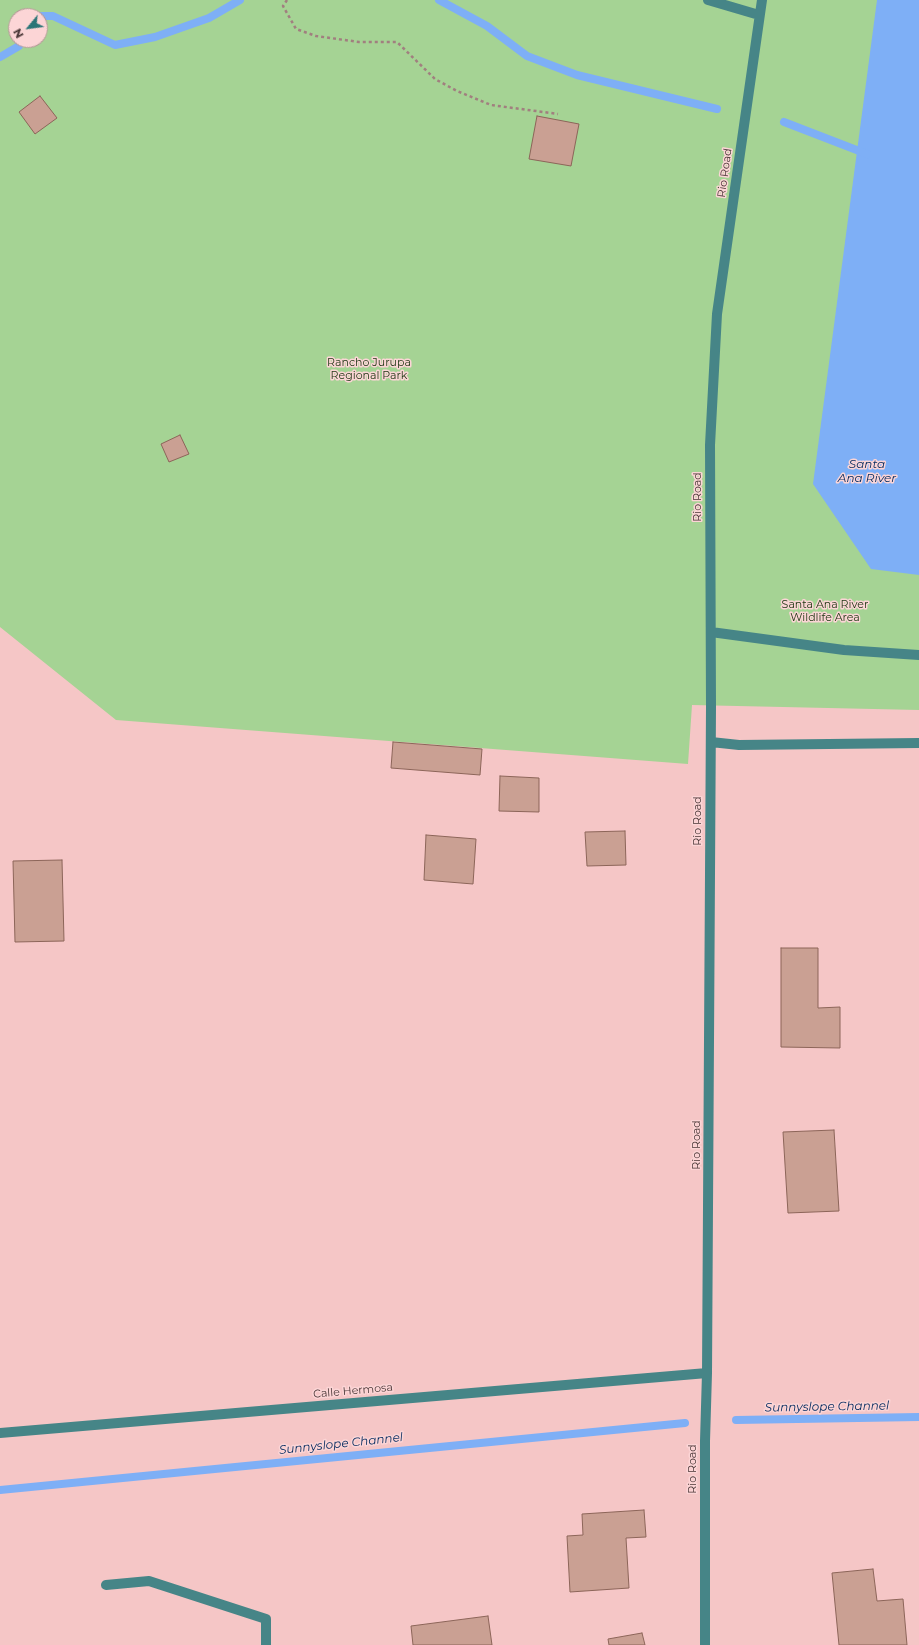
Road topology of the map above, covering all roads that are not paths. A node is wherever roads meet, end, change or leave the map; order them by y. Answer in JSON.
{"nodes":[{"id":1,"x":708,"y":0,"type":"edge"},
{"id":2,"x":762,"y":0,"type":"edge"},
{"id":3,"x":759,"y":14,"type":"junction"},
{"id":4,"x":711,"y":632,"type":"junction"},
{"id":5,"x":919,"y":655,"type":"edge"},
{"id":6,"x":711,"y":742,"type":"junction"},
{"id":7,"x":919,"y":743,"type":"edge"},
{"id":8,"x":707,"y":1374,"type":"junction"},
{"id":9,"x":0,"y":1433,"type":"edge"},
{"id":10,"x":106,"y":1585,"type":"dead end"},
{"id":11,"x":266,"y":1645,"type":"edge"},
{"id":12,"x":705,"y":1645,"type":"edge"}],
"edges":[{"from":1,"to":3,"type":"street"},
{"from":2,"to":3,"type":"street","name":"Rio Road"},
{"from":3,"to":4,"type":"street","name":"Rio Road"},
{"from":4,"to":5,"type":"street"},
{"from":4,"to":6,"type":"street","name":"Rio Road"},
{"from":6,"to":7,"type":"street"},
{"from":6,"to":8,"type":"street","name":"Rio Road"},
{"from":8,"to":9,"type":"street","name":"Calle Hermosa"},
{"from":8,"to":12,"type":"street","name":"Rio Road"},
{"from":10,"to":11,"type":"street"}]}
